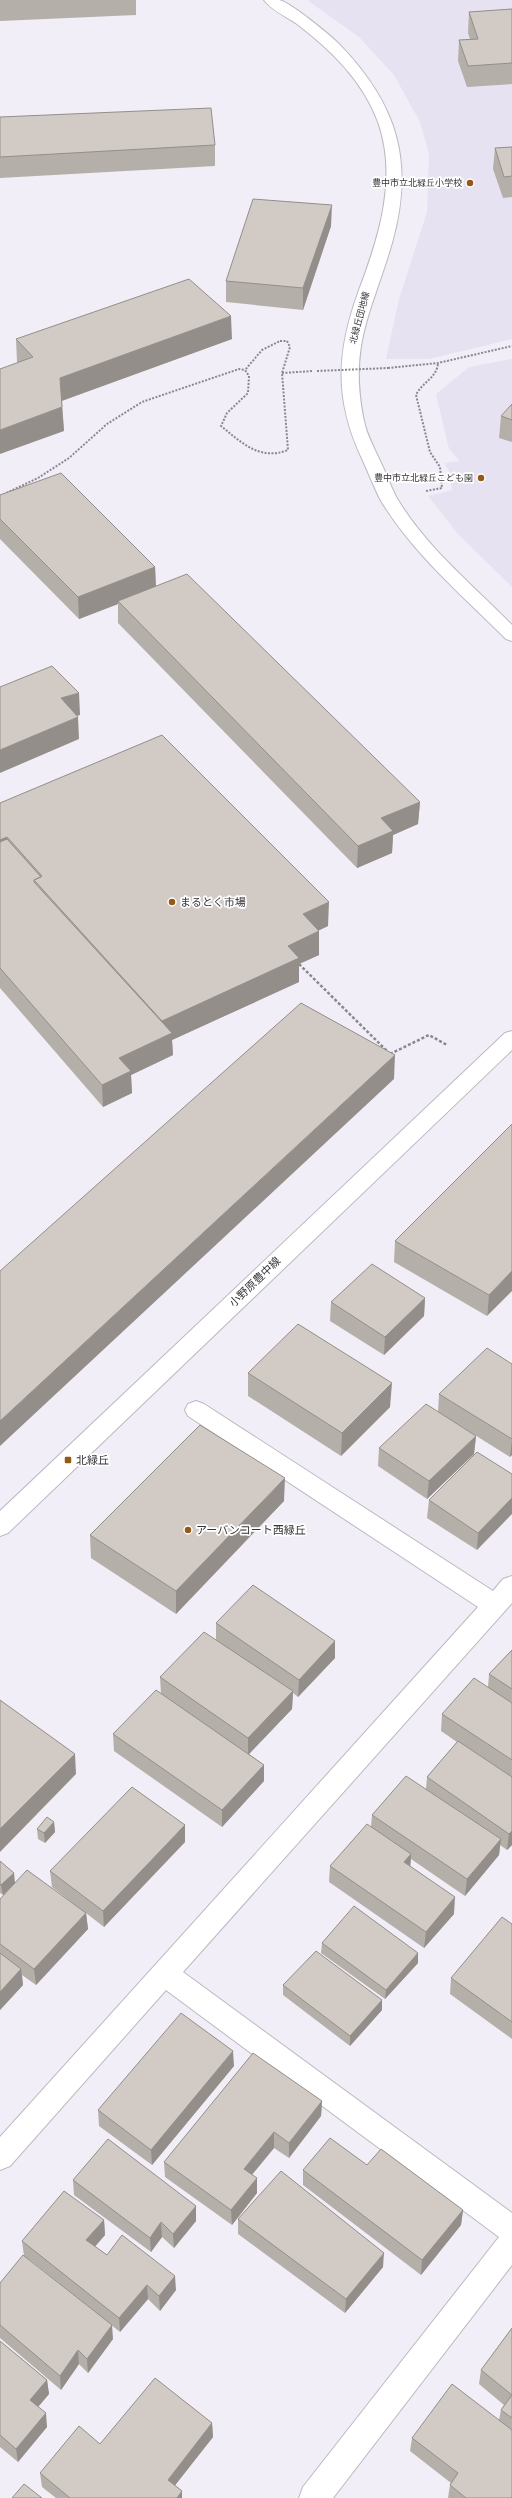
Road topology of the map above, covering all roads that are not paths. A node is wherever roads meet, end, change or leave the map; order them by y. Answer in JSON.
{"nodes":[{"id":1,"x":271,"y":0,"type":"edge"},
{"id":2,"x":512,"y":635,"type":"edge"},
{"id":3,"x":512,"y":1038,"type":"edge"},
{"id":4,"x":196,"y":1410,"type":"dead end"},
{"id":5,"x":0,"y":1526,"type":"edge"},
{"id":6,"x":512,"y":1586,"type":"edge"},
{"id":7,"x":495,"y":1605,"type":"junction"},
{"id":8,"x":165,"y":1974,"type":"junction"},
{"id":9,"x":0,"y":2157,"type":"edge"},
{"id":10,"x":512,"y":2230,"type":"edge"},
{"id":11,"x":512,"y":2242,"type":"edge"},
{"id":12,"x":314,"y":2498,"type":"edge"}],
"edges":[{"from":1,"to":2,"type":"street","name":"北緑丘団地線"},
{"from":3,"to":5,"type":"street","name":"小野原豊中線"},
{"from":4,"to":7,"type":"street"},
{"from":6,"to":7,"type":"street"},
{"from":7,"to":8,"type":"street"},
{"from":8,"to":9,"type":"street"},
{"from":8,"to":10,"type":"street"},
{"from":11,"to":12,"type":"street"}]}
